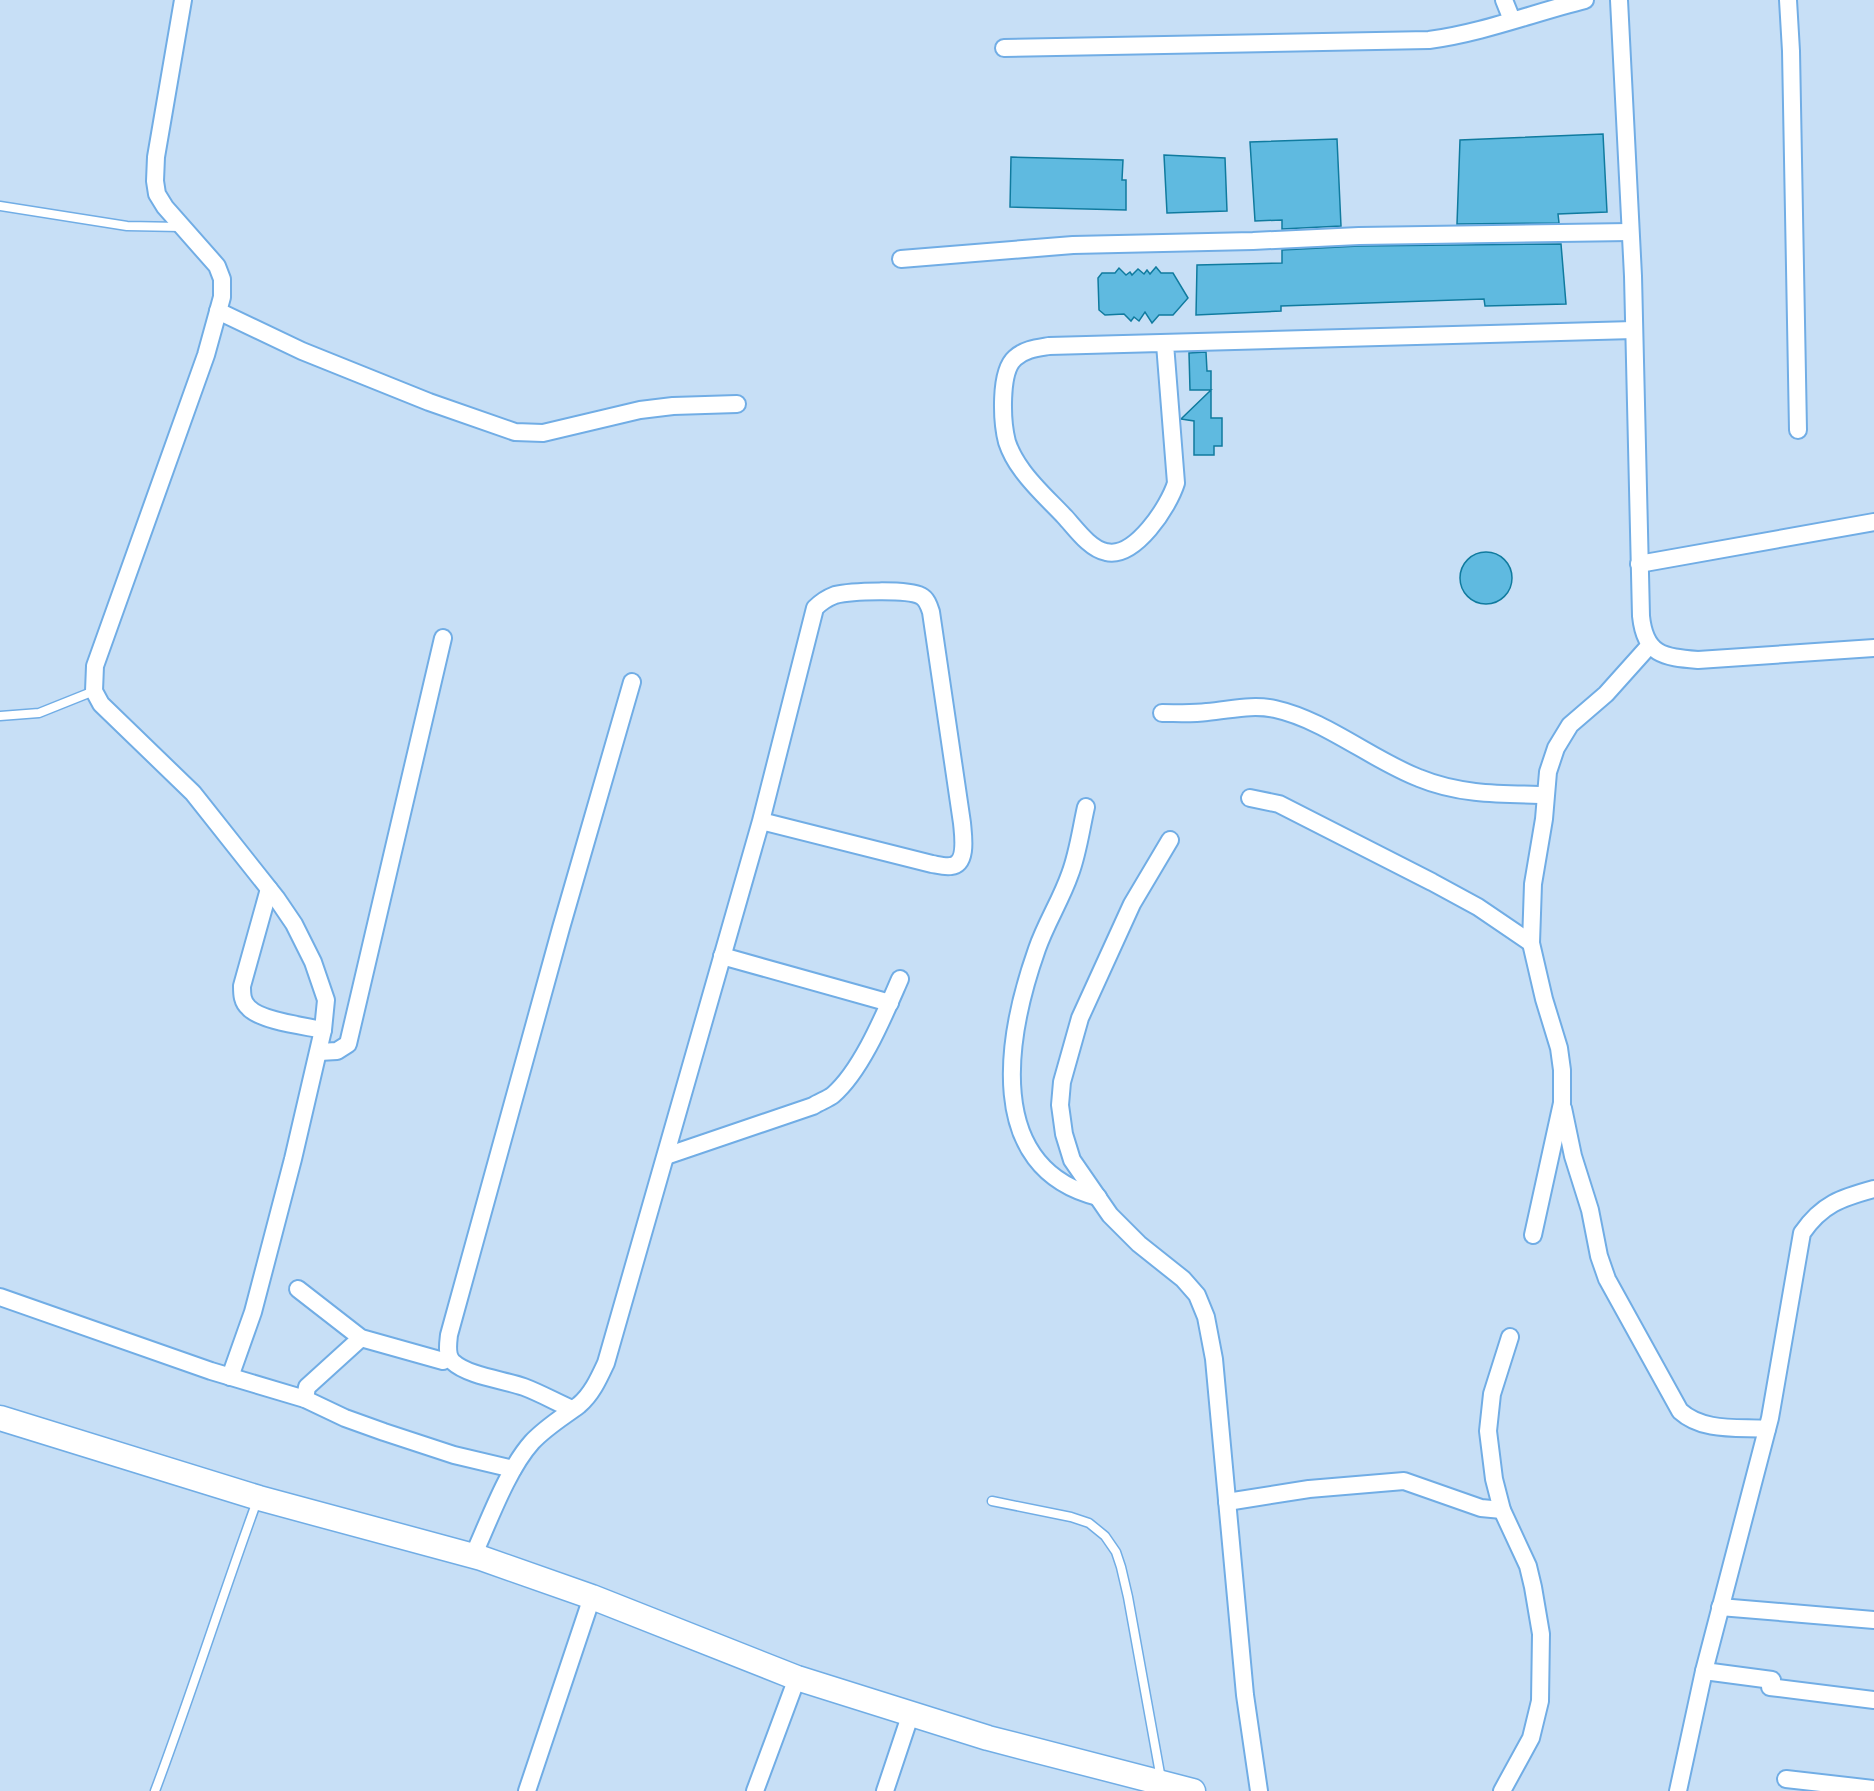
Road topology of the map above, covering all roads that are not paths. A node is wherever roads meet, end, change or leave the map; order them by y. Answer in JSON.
{"nodes":[{"id":1,"x":183,"y":0,"type":"edge"},
{"id":2,"x":1504,"y":0,"type":"edge"},
{"id":3,"x":1585,"y":0,"type":"edge"},
{"id":4,"x":1619,"y":0,"type":"edge"},
{"id":5,"x":1788,"y":0,"type":"edge"},
{"id":6,"x":1512,"y":20,"type":"junction"},
{"id":7,"x":1004,"y":48,"type":"dead end"},
{"id":8,"x":0,"y":206,"type":"edge"},
{"id":9,"x":184,"y":228,"type":"junction"},
{"id":10,"x":1630,"y":232,"type":"junction"},
{"id":11,"x":901,"y":260,"type":"dead end"},
{"id":12,"x":218,"y":311,"type":"junction"},
{"id":13,"x":1634,"y":330,"type":"junction"},
{"id":14,"x":1165,"y":344,"type":"junction"},
{"id":15,"x":737,"y":404,"type":"dead end"},
{"id":16,"x":1798,"y":430,"type":"dead end"},
{"id":17,"x":1874,"y":522,"type":"edge"},
{"id":18,"x":1640,"y":564,"type":"junction"},
{"id":19,"x":443,"y":638,"type":"dead end"},
{"id":20,"x":1649,"y":646,"type":"junction"},
{"id":21,"x":1874,"y":648,"type":"edge"},
{"id":22,"x":632,"y":682,"type":"dead end"},
{"id":23,"x":94,"y":691,"type":"junction"},
{"id":24,"x":1162,"y":713,"type":"dead end"},
{"id":25,"x":0,"y":716,"type":"edge"},
{"id":26,"x":1545,"y":795,"type":"junction"},
{"id":27,"x":1250,"y":798,"type":"dead end"},
{"id":28,"x":1086,"y":807,"type":"dead end"},
{"id":29,"x":761,"y":821,"type":"junction"},
{"id":30,"x":1170,"y":840,"type":"dead end"},
{"id":31,"x":269,"y":889,"type":"junction"},
{"id":32,"x":1531,"y":943,"type":"junction"},
{"id":33,"x":722,"y":956,"type":"junction"},
{"id":34,"x":900,"y":979,"type":"dead end"},
{"id":35,"x":890,"y":1003,"type":"junction"},
{"id":36,"x":324,"y":1030,"type":"junction"},
{"id":37,"x":319,"y":1052,"type":"junction"},
{"id":38,"x":1562,"y":1103,"type":"junction"},
{"id":39,"x":666,"y":1156,"type":"junction"},
{"id":40,"x":1874,"y":1189,"type":"edge"},
{"id":41,"x":1098,"y":1197,"type":"junction"},
{"id":42,"x":1533,"y":1235,"type":"dead end"},
{"id":43,"x":298,"y":1289,"type":"dead end"},
{"id":44,"x":0,"y":1297,"type":"edge"},
{"id":45,"x":1510,"y":1337,"type":"dead end"},
{"id":46,"x":361,"y":1338,"type":"junction"},
{"id":47,"x":443,"y":1362,"type":"dead end"},
{"id":48,"x":230,"y":1377,"type":"junction"},
{"id":49,"x":304,"y":1399,"type":"junction"},
{"id":50,"x":572,"y":1409,"type":"junction"},
{"id":51,"x":0,"y":1418,"type":"edge"},
{"id":52,"x":1767,"y":1429,"type":"junction"},
{"id":53,"x":513,"y":1469,"type":"junction"},
{"id":54,"x":259,"y":1498,"type":"junction"},
{"id":55,"x":992,"y":1501,"type":"dead end"},
{"id":56,"x":1227,"y":1502,"type":"junction"},
{"id":57,"x":1502,"y":1510,"type":"junction"},
{"id":58,"x":473,"y":1556,"type":"junction"},
{"id":59,"x":592,"y":1597,"type":"junction"},
{"id":60,"x":1720,"y":1607,"type":"junction"},
{"id":61,"x":1874,"y":1620,"type":"edge"},
{"id":62,"x":1704,"y":1671,"type":"junction"},
{"id":63,"x":797,"y":1678,"type":"junction"},
{"id":64,"x":1874,"y":1700,"type":"edge"},
{"id":65,"x":911,"y":1713,"type":"junction"},
{"id":66,"x":1786,"y":1779,"type":"dead end"},
{"id":67,"x":1162,"y":1783,"type":"junction"},
{"id":68,"x":1874,"y":1789,"type":"edge"},
{"id":69,"x":155,"y":1791,"type":"edge"},
{"id":70,"x":527,"y":1791,"type":"edge"},
{"id":71,"x":755,"y":1791,"type":"edge"},
{"id":72,"x":885,"y":1791,"type":"edge"},
{"id":73,"x":1193,"y":1791,"type":"edge"},
{"id":74,"x":1259,"y":1791,"type":"edge"},
{"id":75,"x":1502,"y":1791,"type":"edge"},
{"id":76,"x":1678,"y":1791,"type":"edge"}],
"edges":[{"from":1,"to":9,"type":"street"},
{"from":2,"to":6,"type":"street"},
{"from":3,"to":6,"type":"street"},
{"from":4,"to":10,"type":"street"},
{"from":5,"to":16,"type":"street"},
{"from":6,"to":7,"type":"street"},
{"from":8,"to":9,"type":"lane"},
{"from":9,"to":12,"type":"street"},
{"from":10,"to":11,"type":"street"},
{"from":10,"to":13,"type":"street"},
{"from":12,"to":15,"type":"street"},
{"from":12,"to":23,"type":"street"},
{"from":13,"to":14,"type":"street"},
{"from":13,"to":18,"type":"street"},
{"from":14,"to":14,"type":"street"},
{"from":17,"to":18,"type":"street"},
{"from":18,"to":20,"type":"street"},
{"from":19,"to":37,"type":"street"},
{"from":20,"to":21,"type":"street"},
{"from":20,"to":26,"type":"street"},
{"from":22,"to":50,"type":"street"},
{"from":23,"to":25,"type":"lane"},
{"from":23,"to":31,"type":"street"},
{"from":24,"to":26,"type":"street"},
{"from":26,"to":32,"type":"street"},
{"from":27,"to":32,"type":"street"},
{"from":28,"to":41,"type":"street"},
{"from":29,"to":29,"type":"street"},
{"from":29,"to":33,"type":"street"},
{"from":30,"to":41,"type":"street"},
{"from":31,"to":36,"type":"street"},
{"from":31,"to":36,"type":"street"},
{"from":32,"to":38,"type":"street"},
{"from":33,"to":35,"type":"street"},
{"from":33,"to":39,"type":"street"},
{"from":34,"to":35,"type":"street"},
{"from":35,"to":39,"type":"street"},
{"from":36,"to":37,"type":"street"},
{"from":37,"to":48,"type":"street"},
{"from":38,"to":42,"type":"street"},
{"from":38,"to":52,"type":"street"},
{"from":39,"to":50,"type":"street"},
{"from":40,"to":52,"type":"street"},
{"from":41,"to":56,"type":"street"},
{"from":43,"to":46,"type":"street"},
{"from":44,"to":48,"type":"street"},
{"from":45,"to":57,"type":"street"},
{"from":46,"to":47,"type":"street"},
{"from":46,"to":49,"type":"street"},
{"from":48,"to":49,"type":"street"},
{"from":49,"to":53,"type":"street"},
{"from":50,"to":53,"type":"street"},
{"from":51,"to":54,"type":"street"},
{"from":52,"to":60,"type":"street"},
{"from":53,"to":58,"type":"street"},
{"from":54,"to":58,"type":"street"},
{"from":54,"to":69,"type":"lane"},
{"from":55,"to":67,"type":"lane"},
{"from":56,"to":57,"type":"street"},
{"from":56,"to":74,"type":"street"},
{"from":57,"to":75,"type":"street"},
{"from":58,"to":59,"type":"street"},
{"from":59,"to":63,"type":"street"},
{"from":59,"to":70,"type":"street"},
{"from":60,"to":61,"type":"street"},
{"from":60,"to":62,"type":"street"},
{"from":62,"to":64,"type":"street"},
{"from":62,"to":76,"type":"street"},
{"from":63,"to":65,"type":"street"},
{"from":63,"to":71,"type":"street"},
{"from":65,"to":67,"type":"street"},
{"from":65,"to":72,"type":"street"},
{"from":66,"to":68,"type":"street"},
{"from":67,"to":73,"type":"street"}]}
